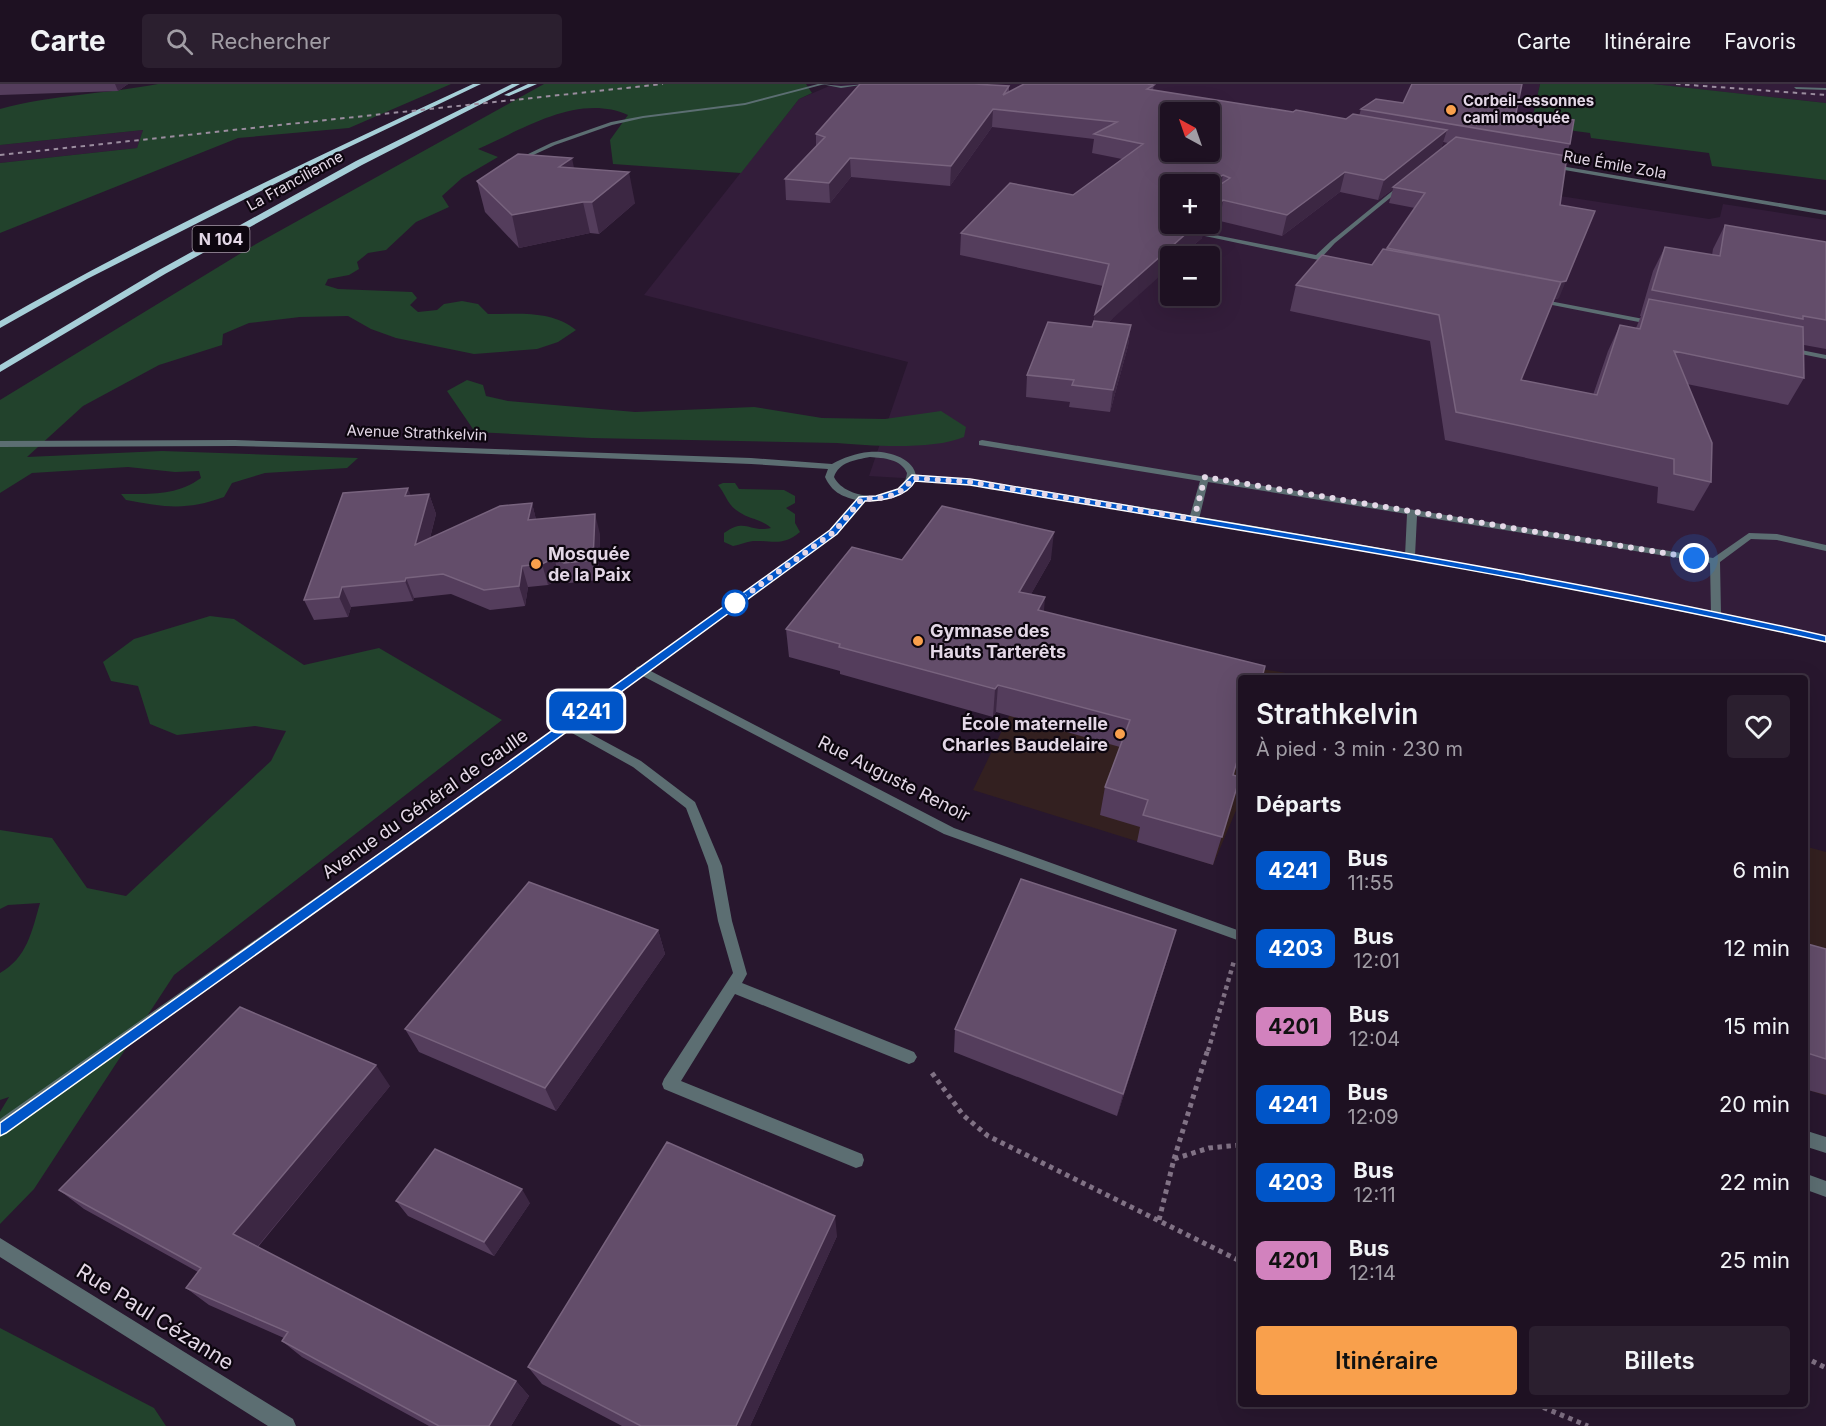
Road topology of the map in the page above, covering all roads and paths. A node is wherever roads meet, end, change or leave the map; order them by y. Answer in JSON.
{"nodes":[{"id":1,"x":478,"y":84,"type":"edge"},
{"id":2,"x":517,"y":84,"type":"edge"},
{"id":3,"x":534,"y":84,"type":"edge"},
{"id":4,"x":823,"y":84,"type":"edge"},
{"id":5,"x":866,"y":84,"type":"edge"},
{"id":6,"x":1796,"y":88,"type":"dead end"},
{"id":7,"x":1826,"y":89,"type":"edge"},
{"id":8,"x":448,"y":119,"type":"junction"},
{"id":9,"x":527,"y":156,"type":"edge"},
{"id":10,"x":1537,"y":164,"type":"edge"},
{"id":11,"x":1413,"y":177,"type":"edge"},
{"id":12,"x":1826,"y":213,"type":"edge"},
{"id":13,"x":1202,"y":234,"type":"edge"},
{"id":14,"x":1317,"y":258,"type":"junction"},
{"id":15,"x":1341,"y":262,"type":"edge"},
{"id":16,"x":1526,"y":298,"type":"edge"},
{"id":17,"x":0,"y":325,"type":"edge"},
{"id":18,"x":1664,"y":325,"type":"edge"},
{"id":19,"x":1780,"y":348,"type":"edge"},
{"id":20,"x":1826,"y":357,"type":"edge"},
{"id":21,"x":0,"y":369,"type":"edge"},
{"id":22,"x":982,"y":443,"type":"dead end"},
{"id":23,"x":1,"y":444,"type":"edge"},
{"id":24,"x":833,"y":467,"type":"junction"},
{"id":25,"x":1205,"y":477,"type":"junction"},
{"id":26,"x":912,"y":478,"type":"junction"},
{"id":27,"x":862,"y":499,"type":"junction"},
{"id":28,"x":1412,"y":512,"type":"junction"},
{"id":29,"x":1194,"y":519,"type":"junction"},
{"id":30,"x":1826,"y":548,"type":"edge"},
{"id":31,"x":1410,"y":556,"type":"junction"},
{"id":32,"x":1715,"y":561,"type":"junction"},
{"id":33,"x":1716,"y":614,"type":"junction"},
{"id":34,"x":1826,"y":639,"type":"edge"},
{"id":35,"x":641,"y":670,"type":"junction"},
{"id":36,"x":567,"y":725,"type":"junction"},
{"id":37,"x":1238,"y":933,"type":"edge"},
{"id":38,"x":1238,"y":943,"type":"edge"},
{"id":39,"x":732,"y":986,"type":"junction"},
{"id":40,"x":909,"y":1057,"type":"joint"},
{"id":41,"x":0,"y":1128,"type":"edge"},
{"id":42,"x":1808,"y":1139,"type":"edge"},
{"id":43,"x":1238,"y":1145,"type":"edge"},
{"id":44,"x":1826,"y":1145,"type":"edge"},
{"id":45,"x":1174,"y":1159,"type":"junction"},
{"id":46,"x":856,"y":1160,"type":"dead end"},
{"id":47,"x":1808,"y":1182,"type":"edge"},
{"id":48,"x":1826,"y":1189,"type":"edge"},
{"id":49,"x":1159,"y":1220,"type":"junction"},
{"id":50,"x":0,"y":1247,"type":"edge"},
{"id":51,"x":1238,"y":1260,"type":"edge"},
{"id":52,"x":1808,"y":1359,"type":"edge"},
{"id":53,"x":1826,"y":1368,"type":"edge"},
{"id":54,"x":1542,"y":1407,"type":"edge"},
{"id":55,"x":286,"y":1426,"type":"edge"},
{"id":56,"x":1588,"y":1426,"type":"edge"}],
"edges":[{"from":1,"to":17,"type":"highway","name":"La Francilienne","number":"N 104"},
{"from":2,"to":8,"type":"highway","name":"La Francilienne","number":"N 104"},
{"from":3,"to":8,"type":"highway"},
{"from":4,"to":5,"type":"street"},
{"from":4,"to":9,"type":"street"},
{"from":6,"to":7,"type":"street"},
{"from":8,"to":21,"type":"highway","name":"La Francilienne","number":"N 104"},
{"from":10,"to":12,"type":"street","name":"Rue Émile Zola"},
{"from":11,"to":14,"type":"street"},
{"from":13,"to":14,"type":"street"},
{"from":14,"to":15,"type":"street"},
{"from":16,"to":18,"type":"street"},
{"from":19,"to":20,"type":"street"},
{"from":22,"to":25,"type":"street"},
{"from":23,"to":24,"type":"street","name":"Avenue Strathkelvin"},
{"from":24,"to":26,"type":"street"},
{"from":24,"to":27,"type":"street"},
{"from":25,"to":28,"type":"street"},
{"from":25,"to":29,"type":"street"},
{"from":26,"to":27,"type":"street"},
{"from":26,"to":29,"type":"street"},
{"from":27,"to":35,"type":"street","name":"Avenue du Général de Gaulle"},
{"from":28,"to":31,"type":"street"},
{"from":28,"to":32,"type":"street"},
{"from":29,"to":31,"type":"street"},
{"from":30,"to":32,"type":"street"},
{"from":31,"to":33,"type":"street"},
{"from":32,"to":33,"type":"street"},
{"from":33,"to":34,"type":"street"},
{"from":35,"to":36,"type":"street","name":"Avenue du Général de Gaulle"},
{"from":35,"to":37,"type":"street","name":"Rue Auguste Renoir"},
{"from":36,"to":39,"type":"street"},
{"from":36,"to":41,"type":"street","name":"Avenue du Général de Gaulle"},
{"from":38,"to":45,"type":"path"},
{"from":39,"to":40,"type":"street"},
{"from":39,"to":46,"type":"street"},
{"from":40,"to":49,"type":"path"},
{"from":42,"to":44,"type":"street"},
{"from":43,"to":45,"type":"path"},
{"from":45,"to":49,"type":"path"},
{"from":47,"to":48,"type":"street"},
{"from":49,"to":51,"type":"path"},
{"from":50,"to":55,"type":"street","name":"Rue Paul Cézanne"},
{"from":52,"to":53,"type":"path"},
{"from":54,"to":56,"type":"path"}]}
